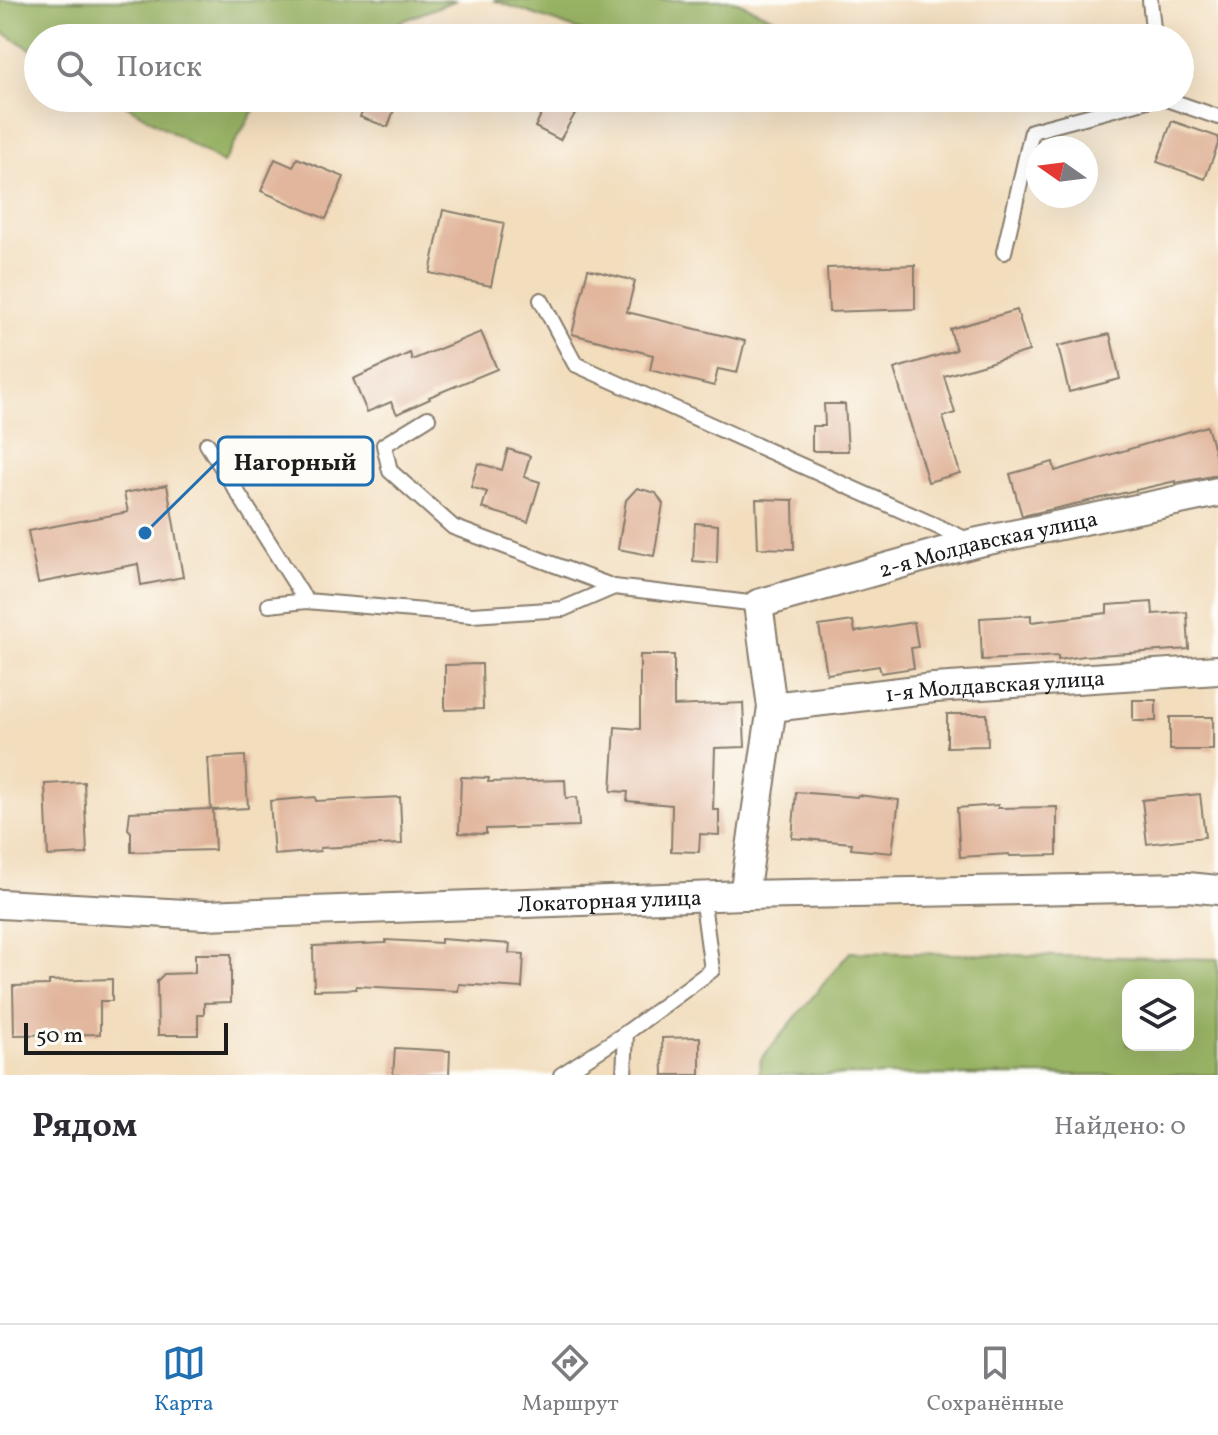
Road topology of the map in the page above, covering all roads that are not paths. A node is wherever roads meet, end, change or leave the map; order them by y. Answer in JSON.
{"nodes":[{"id":1,"x":1150,"y":0,"type":"edge"},
{"id":2,"x":1153,"y":24,"type":"edge"},
{"id":3,"x":1194,"y":109,"type":"edge"},
{"id":4,"x":1103,"y":112,"type":"edge"},
{"id":5,"x":1218,"y":117,"type":"edge"},
{"id":6,"x":1004,"y":252,"type":"dead end"},
{"id":7,"x":541,"y":300,"type":"dead end"},
{"id":8,"x":428,"y":418,"type":"dead end"},
{"id":9,"x":207,"y":444,"type":"dead end"},
{"id":10,"x":1218,"y":492,"type":"edge"},
{"id":11,"x":974,"y":543,"type":"junction"},
{"id":12,"x":614,"y":587,"type":"junction"},
{"id":13,"x":306,"y":601,"type":"junction"},
{"id":14,"x":758,"y":604,"type":"junction"},
{"id":15,"x":269,"y":605,"type":"dead end"},
{"id":16,"x":1218,"y":670,"type":"edge"},
{"id":17,"x":772,"y":707,"type":"junction"},
{"id":18,"x":1218,"y":890,"type":"edge"},
{"id":19,"x":744,"y":895,"type":"junction"},
{"id":20,"x":702,"y":896,"type":"junction"},
{"id":21,"x":0,"y":904,"type":"edge"},
{"id":22,"x":626,"y":1033,"type":"junction"},
{"id":23,"x":561,"y":1075,"type":"edge"},
{"id":24,"x":624,"y":1075,"type":"edge"}],
"edges":[{"from":1,"to":2,"type":"lane"},
{"from":3,"to":5,"type":"lane"},
{"from":4,"to":6,"type":"lane"},
{"from":7,"to":11,"type":"lane"},
{"from":8,"to":12,"type":"lane"},
{"from":9,"to":13,"type":"lane"},
{"from":10,"to":11,"type":"street","name":"2-я Молдавская улица"},
{"from":11,"to":14,"type":"street","name":"2-я Молдавская улица"},
{"from":12,"to":13,"type":"lane"},
{"from":12,"to":14,"type":"lane"},
{"from":13,"to":15,"type":"lane"},
{"from":14,"to":17,"type":"street"},
{"from":16,"to":17,"type":"street","name":"1-я Молдавская улица"},
{"from":17,"to":19,"type":"street"},
{"from":18,"to":19,"type":"street","name":"Локаторная улица"},
{"from":19,"to":20,"type":"street","name":"Локаторная улица"},
{"from":20,"to":21,"type":"street","name":"Локаторная улица"},
{"from":20,"to":22,"type":"lane"},
{"from":22,"to":23,"type":"lane"},
{"from":22,"to":24,"type":"lane"}]}
